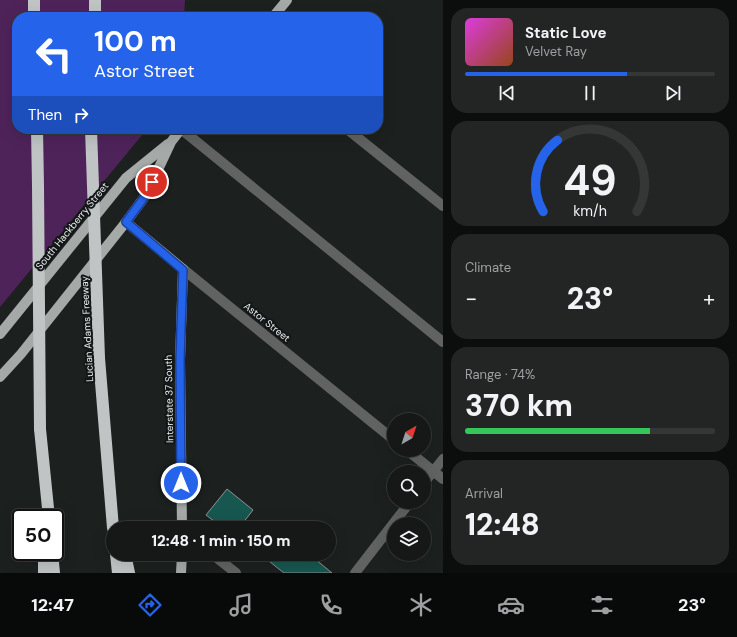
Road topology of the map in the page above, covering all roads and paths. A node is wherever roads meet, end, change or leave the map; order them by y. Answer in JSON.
{"nodes":[{"id":1,"x":34,"y":0,"type":"edge"},
{"id":2,"x":95,"y":0,"type":"edge"},
{"id":3,"x":287,"y":0,"type":"edge"},
{"id":4,"x":34,"y":12,"type":"edge"},
{"id":5,"x":95,"y":12,"type":"edge"},
{"id":6,"x":278,"y":12,"type":"edge"},
{"id":7,"x":37,"y":134,"type":"edge"},
{"id":8,"x":91,"y":134,"type":"edge"},
{"id":9,"x":177,"y":134,"type":"edge"},
{"id":10,"x":187,"y":134,"type":"edge"},
{"id":11,"x":353,"y":134,"type":"edge"},
{"id":12,"x":171,"y":142,"type":"junction"},
{"id":13,"x":443,"y":206,"type":"edge"},
{"id":14,"x":126,"y":222,"type":"junction"},
{"id":15,"x":183,"y":270,"type":"junction"},
{"id":16,"x":0,"y":334,"type":"edge"},
{"id":17,"x":443,"y":342,"type":"edge"},
{"id":18,"x":0,"y":377,"type":"edge"},
{"id":19,"x":387,"y":434,"type":"edge"},
{"id":20,"x":106,"y":451,"type":"junction"},
{"id":21,"x":416,"y":457,"type":"edge"},
{"id":22,"x":443,"y":459,"type":"edge"},
{"id":23,"x":433,"y":471,"type":"junction"},
{"id":24,"x":431,"y":474,"type":"edge"},
{"id":25,"x":443,"y":479,"type":"edge"},
{"id":26,"x":46,"y":482,"type":"junction"},
{"id":27,"x":45,"y":509,"type":"edge"},
{"id":28,"x":48,"y":509,"type":"edge"},
{"id":29,"x":405,"y":509,"type":"edge"},
{"id":30,"x":112,"y":521,"type":"edge"},
{"id":31,"x":120,"y":521,"type":"edge"},
{"id":32,"x":182,"y":521,"type":"edge"},
{"id":33,"x":44,"y":561,"type":"edge"},
{"id":34,"x":53,"y":561,"type":"edge"},
{"id":35,"x":117,"y":561,"type":"edge"},
{"id":36,"x":127,"y":561,"type":"edge"},
{"id":37,"x":182,"y":561,"type":"edge"},
{"id":38,"x":221,"y":561,"type":"edge"},
{"id":39,"x":44,"y":573,"type":"edge"},
{"id":40,"x":54,"y":573,"type":"edge"},
{"id":41,"x":118,"y":573,"type":"edge"},
{"id":42,"x":129,"y":573,"type":"edge"},
{"id":43,"x":181,"y":573,"type":"edge"},
{"id":44,"x":236,"y":573,"type":"edge"},
{"id":45,"x":355,"y":573,"type":"edge"}],
"edges":[{"from":1,"to":4,"type":"highway"},
{"from":2,"to":5,"type":"highway"},
{"from":3,"to":6,"type":"main road"},
{"from":7,"to":26,"type":"highway","bridge":true},
{"from":8,"to":20,"type":"highway","name":"Lucian Adams Freeway","bridge":true},
{"from":9,"to":12,"type":"main road","name":"South Hackberry Street"},
{"from":10,"to":17,"type":"street"},
{"from":11,"to":13,"type":"street"},
{"from":12,"to":14,"type":"main road","name":"South Hackberry Street"},
{"from":12,"to":16,"type":"main road","name":"South Hackberry Street"},
{"from":14,"to":15,"type":"main road","name":"Astor Street"},
{"from":14,"to":18,"type":"main road","name":"South Hackberry Street"},
{"from":15,"to":19,"type":"street","name":"Astor Street"},
{"from":15,"to":32,"type":"main road","name":"Interstate 37 South"},
{"from":20,"to":30,"type":"highway","name":"Lucian Adams Freeway"},
{"from":20,"to":31,"type":"highway"},
{"from":21,"to":23,"type":"street"},
{"from":22,"to":23,"type":"street"},
{"from":23,"to":24,"type":"street"},
{"from":23,"to":25,"type":"street"},
{"from":26,"to":27,"type":"highway"},
{"from":26,"to":28,"type":"highway"},
{"from":29,"to":45,"type":"street"},
{"from":33,"to":39,"type":"highway"},
{"from":34,"to":40,"type":"highway"},
{"from":35,"to":41,"type":"highway"},
{"from":36,"to":42,"type":"highway"},
{"from":37,"to":43,"type":"main road"},
{"from":38,"to":44,"type":"street"}]}
